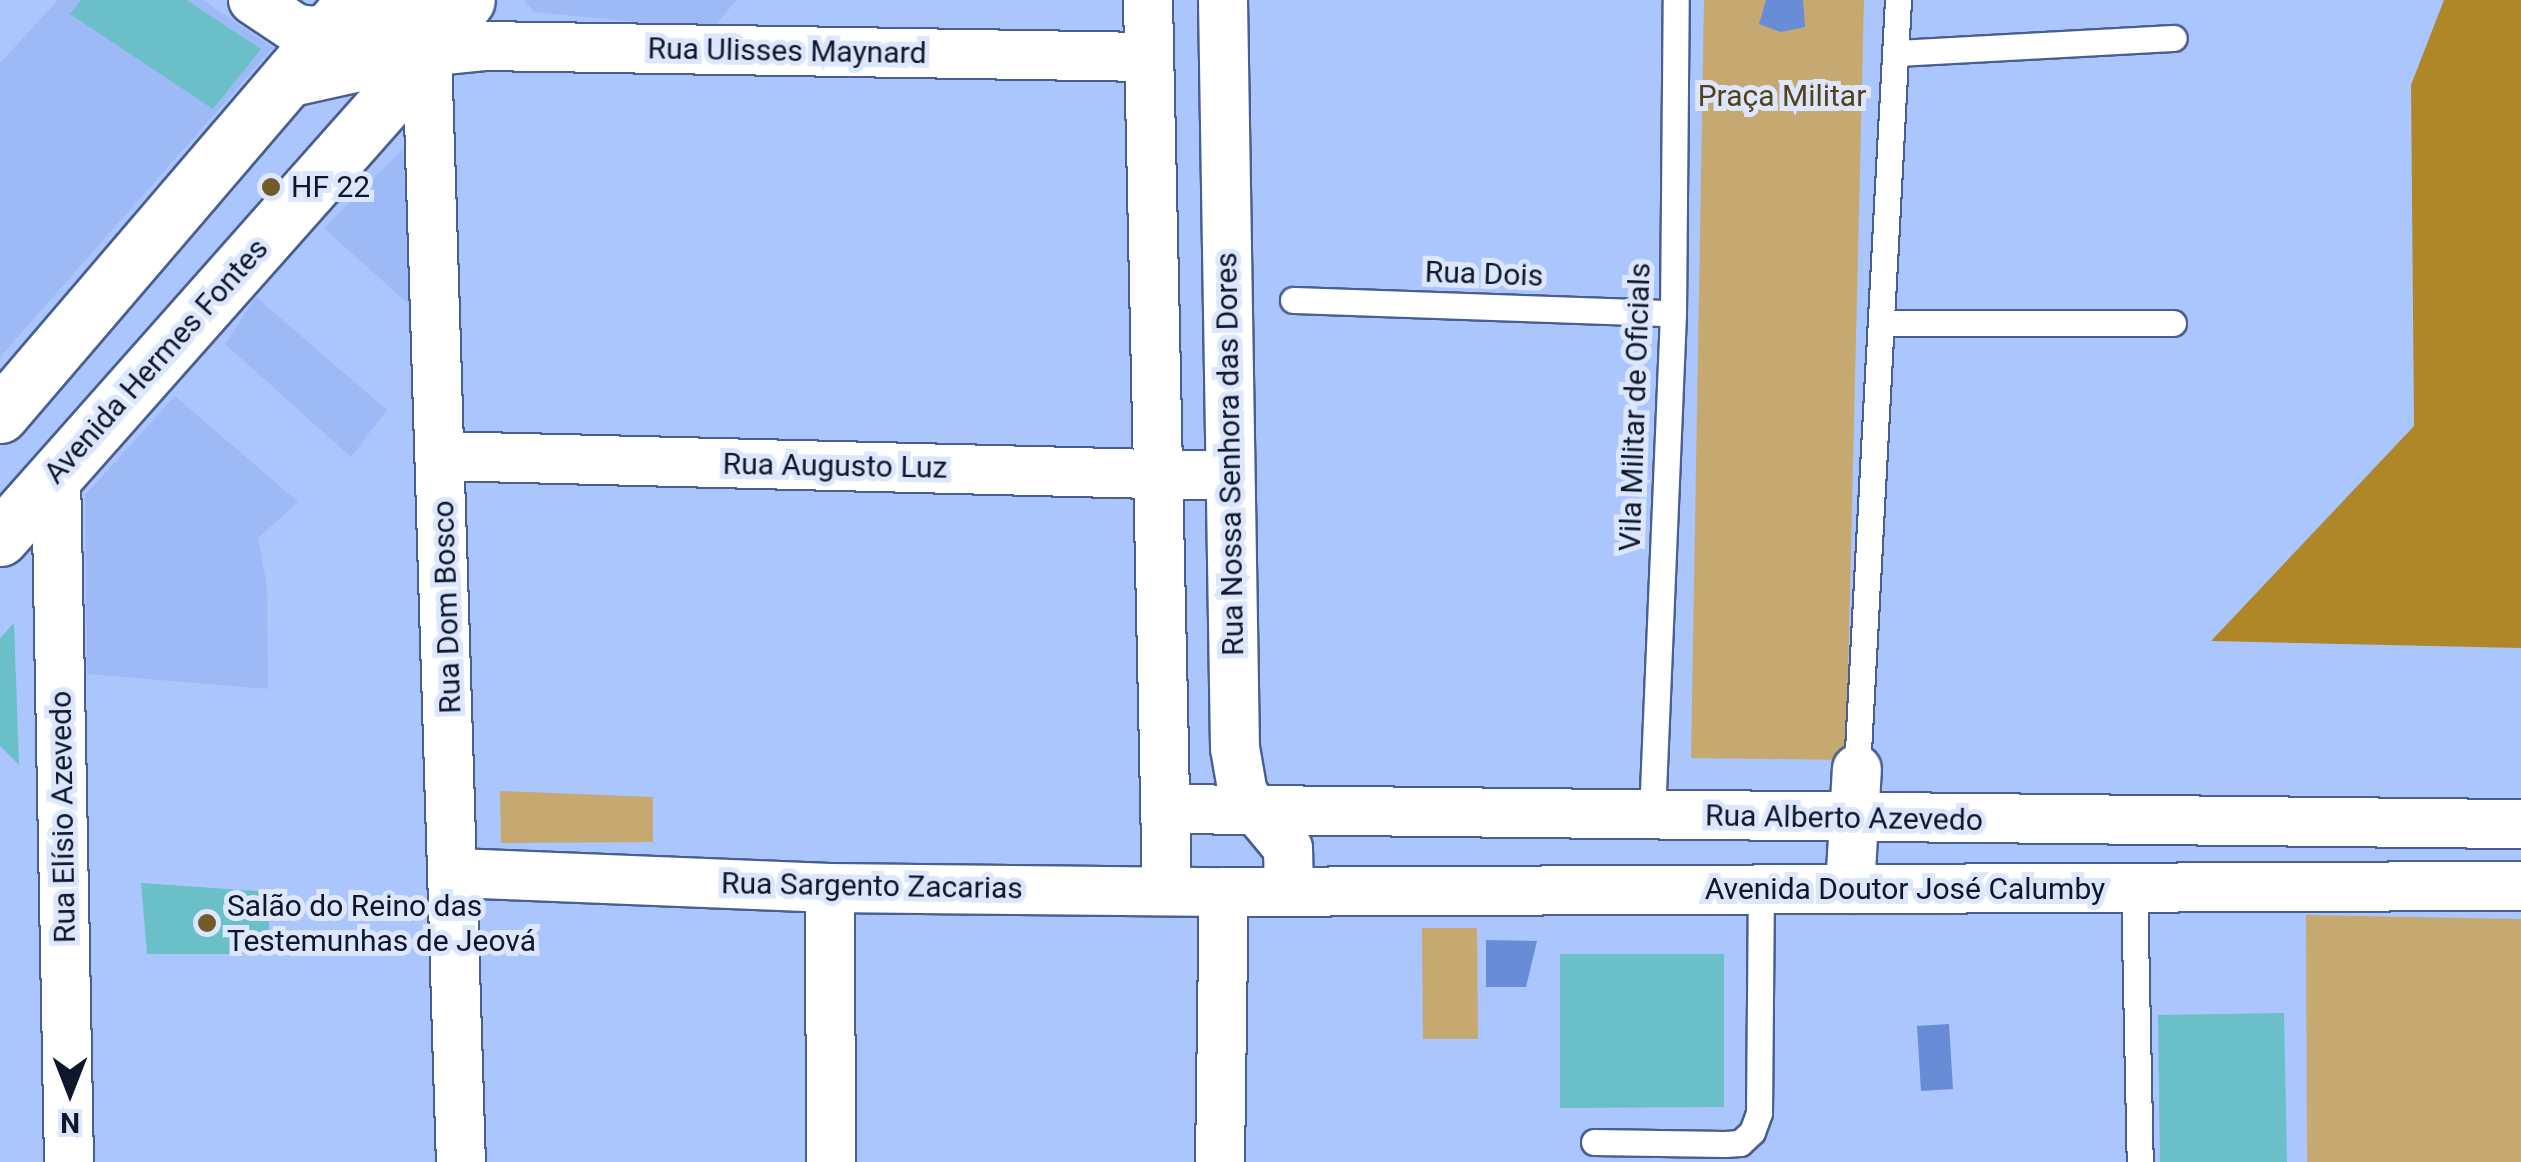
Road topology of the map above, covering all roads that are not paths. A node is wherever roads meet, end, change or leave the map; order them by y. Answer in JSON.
{"nodes":[{"id":1,"x":253,"y":0,"type":"edge"},
{"id":2,"x":1148,"y":0,"type":"edge"},
{"id":3,"x":1223,"y":0,"type":"edge"},
{"id":4,"x":1676,"y":0,"type":"edge"},
{"id":5,"x":1898,"y":0,"type":"edge"},
{"id":6,"x":465,"y":3,"type":"edge"},
{"id":7,"x":342,"y":15,"type":"edge"},
{"id":8,"x":2174,"y":38,"type":"dead end"},
{"id":9,"x":427,"y":52,"type":"junction"},
{"id":10,"x":1896,"y":53,"type":"junction"},
{"id":11,"x":1148,"y":57,"type":"junction"},
{"id":12,"x":286,"y":83,"type":"junction"},
{"id":13,"x":1292,"y":300,"type":"dead end"},
{"id":14,"x":1673,"y":313,"type":"junction"},
{"id":15,"x":1882,"y":323,"type":"junction"},
{"id":16,"x":2173,"y":323,"type":"dead end"},
{"id":17,"x":0,"y":414,"type":"edge"},
{"id":18,"x":441,"y":456,"type":"junction"},
{"id":19,"x":56,"y":472,"type":"junction"},
{"id":20,"x":1160,"y":474,"type":"junction"},
{"id":21,"x":1229,"y":476,"type":"junction"},
{"id":22,"x":0,"y":538,"type":"edge"},
{"id":23,"x":1857,"y":769,"type":"joint"},
{"id":24,"x":1168,"y":808,"type":"junction"},
{"id":25,"x":1253,"y":809,"type":"junction"},
{"id":26,"x":1652,"y":815,"type":"junction"},
{"id":27,"x":1855,"y":818,"type":"junction"},
{"id":28,"x":2521,"y":824,"type":"edge"},
{"id":29,"x":456,"y":873,"type":"junction"},
{"id":30,"x":2521,"y":886,"type":"edge"},
{"id":31,"x":830,"y":888,"type":"junction"},
{"id":32,"x":2134,"y":888,"type":"junction"},
{"id":33,"x":1850,"y":889,"type":"junction"},
{"id":34,"x":1167,"y":890,"type":"junction"},
{"id":35,"x":1762,"y":890,"type":"junction"},
{"id":36,"x":1288,"y":891,"type":"junction"},
{"id":37,"x":1224,"y":892,"type":"junction"},
{"id":38,"x":1594,"y":1142,"type":"dead end"},
{"id":39,"x":69,"y":1162,"type":"edge"},
{"id":40,"x":462,"y":1162,"type":"edge"},
{"id":41,"x":830,"y":1162,"type":"edge"},
{"id":42,"x":1220,"y":1162,"type":"edge"},
{"id":43,"x":2140,"y":1162,"type":"edge"}],
"edges":[{"from":1,"to":7,"type":"street"},
{"from":2,"to":11,"type":"street"},
{"from":3,"to":21,"type":"street","name":"Rua Nossa Senhora das Dores"},
{"from":4,"to":14,"type":"lane","name":"Vila Militar de Oficials"},
{"from":5,"to":10,"type":"lane"},
{"from":6,"to":7,"type":"street"},
{"from":6,"to":9,"type":"main road","name":"Avenida Hermes Fontes"},
{"from":7,"to":12,"type":"main road"},
{"from":8,"to":10,"type":"lane"},
{"from":9,"to":11,"type":"street","name":"Rua Ulisses Maynard"},
{"from":9,"to":12,"type":"street","name":"Rua Ulisses Maynard"},
{"from":9,"to":18,"type":"street","name":"Rua Dom Bosco"},
{"from":9,"to":19,"type":"main road","name":"Avenida Hermes Fontes"},
{"from":10,"to":15,"type":"lane"},
{"from":11,"to":20,"type":"street"},
{"from":12,"to":17,"type":"main road"},
{"from":13,"to":14,"type":"lane","name":"Rua Dois"},
{"from":14,"to":26,"type":"lane","name":"Vila Militar de Oficials"},
{"from":15,"to":16,"type":"lane"},
{"from":15,"to":23,"type":"lane"},
{"from":18,"to":20,"type":"street","name":"Rua Augusto Luz"},
{"from":18,"to":29,"type":"street","name":"Rua Dom Bosco"},
{"from":19,"to":22,"type":"main road","name":"Avenida Hermes Fontes"},
{"from":19,"to":39,"type":"street","name":"Rua Elísio Azevedo"},
{"from":20,"to":21,"type":"street","name":"Rua Augusto Luz"},
{"from":20,"to":24,"type":"street"},
{"from":21,"to":25,"type":"street","name":"Rua Nossa Senhora das Dores"},
{"from":23,"to":27,"type":"street"},
{"from":24,"to":25,"type":"street","name":"Rua Alberto Azevedo"},
{"from":24,"to":34,"type":"street"},
{"from":25,"to":26,"type":"street","name":"Rua Alberto Azevedo"},
{"from":25,"to":36,"type":"street","name":"Rua Nossa Senhora das Dores"},
{"from":26,"to":27,"type":"street","name":"Rua Alberto Azevedo"},
{"from":27,"to":28,"type":"street","name":"Rua Alberto Azevedo"},
{"from":27,"to":33,"type":"street"},
{"from":29,"to":31,"type":"street","name":"Rua Sargento Zacarias"},
{"from":29,"to":40,"type":"street","name":"Rua Dom Bosco"},
{"from":30,"to":32,"type":"street","name":"Avenida Doutor José Calumby"},
{"from":31,"to":34,"type":"street","name":"Rua Sargento Zacarias"},
{"from":31,"to":41,"type":"street"},
{"from":32,"to":33,"type":"street","name":"Avenida Doutor José Calumby"},
{"from":32,"to":43,"type":"lane"},
{"from":33,"to":35,"type":"street","name":"Avenida Doutor José Calumby"},
{"from":34,"to":37,"type":"street","name":"Rua Sargento Zacarias"},
{"from":35,"to":36,"type":"street","name":"Avenida Doutor José Calumby"},
{"from":35,"to":38,"type":"lane"},
{"from":36,"to":37,"type":"street","name":"Rua Sargento Zacarias"},
{"from":37,"to":42,"type":"street"}]}
